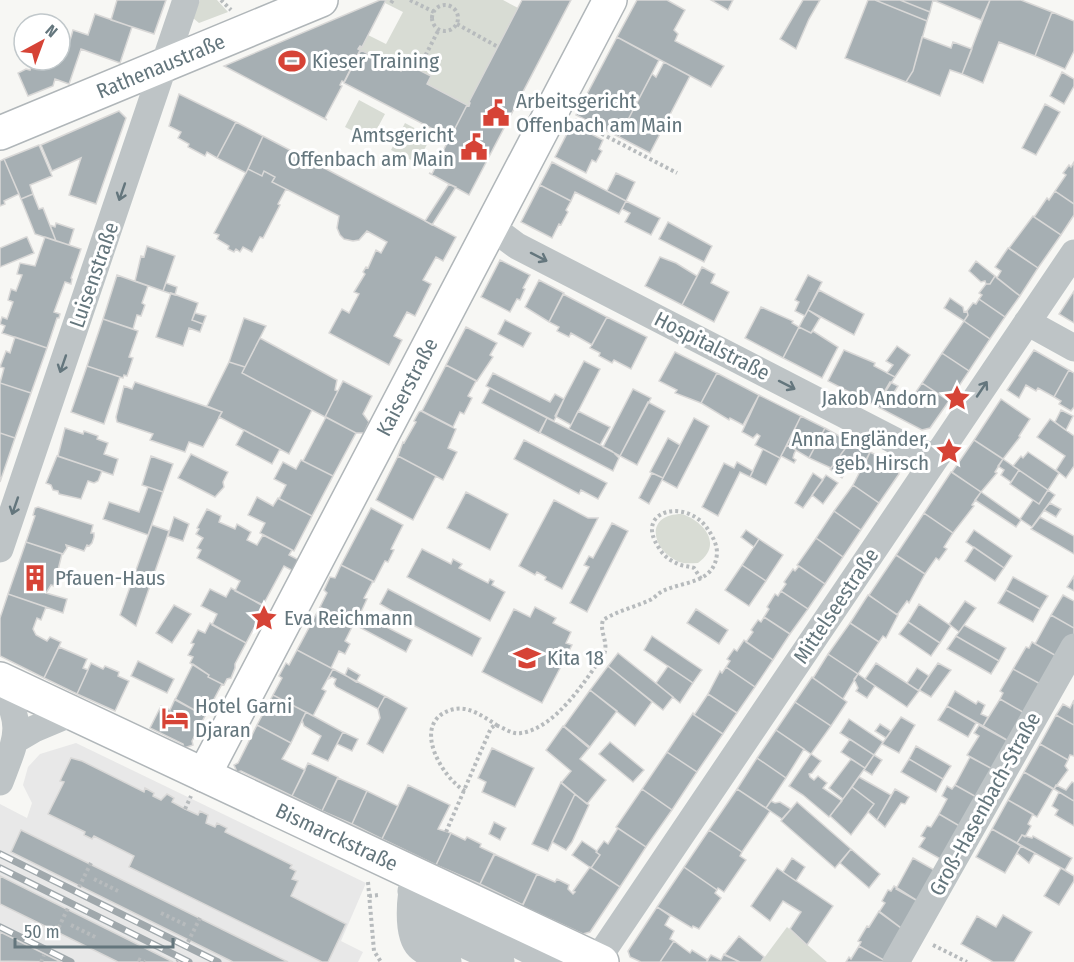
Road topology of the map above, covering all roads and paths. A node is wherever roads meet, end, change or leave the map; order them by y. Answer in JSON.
{"nodes":[{"id":1,"x":186,"y":0,"type":"edge"},
{"id":2,"x":321,"y":0,"type":"edge"},
{"id":3,"x":410,"y":0,"type":"edge"},
{"id":4,"x":454,"y":0,"type":"edge"},
{"id":5,"x":610,"y":0,"type":"edge"},
{"id":6,"x":451,"y":6,"type":"junction"},
{"id":7,"x":434,"y":12,"type":"junction"},
{"id":8,"x":457,"y":24,"type":"junction"},
{"id":9,"x":439,"y":29,"type":"junction"},
{"id":10,"x":498,"y":47,"type":"dead end"},
{"id":11,"x":164,"y":64,"type":"junction"},
{"id":12,"x":420,"y":66,"type":"dead end"},
{"id":13,"x":553,"y":108,"type":"junction"},
{"id":14,"x":0,"y":133,"type":"edge"},
{"id":15,"x":677,"y":173,"type":"dead end"},
{"id":16,"x":490,"y":226,"type":"junction"},
{"id":17,"x":1074,"y":253,"type":"edge"},
{"id":18,"x":1028,"y":321,"type":"junction"},
{"id":19,"x":1074,"y":348,"type":"edge"},
{"id":20,"x":938,"y":455,"type":"junction"},
{"id":21,"x":0,"y":549,"type":"edge"},
{"id":22,"x":701,"y":579,"type":"junction"},
{"id":23,"x":1074,"y":647,"type":"edge"},
{"id":24,"x":0,"y":681,"type":"edge"},
{"id":25,"x":72,"y":713,"type":"junction"},
{"id":26,"x":499,"y":726,"type":"junction"},
{"id":27,"x":17,"y":739,"type":"junction"},
{"id":28,"x":0,"y":782,"type":"edge"},
{"id":29,"x":198,"y":785,"type":"junction"},
{"id":30,"x":465,"y":791,"type":"junction"},
{"id":31,"x":185,"y":809,"type":"dead end"},
{"id":32,"x":446,"y":832,"type":"dead end"},
{"id":33,"x":90,"y":863,"type":"dead end"},
{"id":34,"x":420,"y":877,"type":"junction"},
{"id":35,"x":94,"y":879,"type":"dead end"},
{"id":36,"x":368,"y":881,"type":"dead end"},
{"id":37,"x":79,"y":887,"type":"dead end"},
{"id":38,"x":118,"y":891,"type":"dead end"},
{"id":39,"x":369,"y":896,"type":"junction"},
{"id":40,"x":379,"y":896,"type":"dead end"},
{"id":41,"x":68,"y":908,"type":"dead end"},
{"id":42,"x":161,"y":913,"type":"dead end"},
{"id":43,"x":200,"y":918,"type":"dead end"},
{"id":44,"x":412,"y":920,"type":"junction"},
{"id":45,"x":71,"y":925,"type":"dead end"},
{"id":46,"x":186,"y":925,"type":"dead end"},
{"id":47,"x":56,"y":933,"type":"dead end"},
{"id":48,"x":911,"y":935,"type":"junction"},
{"id":49,"x":97,"y":938,"type":"dead end"},
{"id":50,"x":188,"y":942,"type":"dead end"},
{"id":51,"x":44,"y":955,"type":"dead end"},
{"id":52,"x":138,"y":959,"type":"dead end"},
{"id":53,"x":41,"y":962,"type":"edge"},
{"id":54,"x":145,"y":962,"type":"edge"},
{"id":55,"x":381,"y":962,"type":"edge"},
{"id":56,"x":448,"y":962,"type":"edge"},
{"id":57,"x":501,"y":962,"type":"edge"},
{"id":58,"x":552,"y":962,"type":"edge"},
{"id":59,"x":601,"y":962,"type":"edge"},
{"id":60,"x":896,"y":962,"type":"edge"},
{"id":61,"x":967,"y":962,"type":"edge"}],
"edges":[{"from":1,"to":11,"type":"street","name":"Luisenstraße"},
{"from":2,"to":11,"type":"main road","name":"Rathenaustraße"},
{"from":3,"to":7,"type":"path"},
{"from":4,"to":6,"type":"path"},
{"from":5,"to":13,"type":"main road","name":"Kaiserstraße"},
{"from":6,"to":7,"type":"path"},
{"from":6,"to":8,"type":"path"},
{"from":7,"to":9,"type":"path"},
{"from":8,"to":9,"type":"path"},
{"from":8,"to":10,"type":"path"},
{"from":9,"to":12,"type":"path"},
{"from":11,"to":14,"type":"main road","name":"Rathenaustraße"},
{"from":11,"to":21,"type":"street","name":"Luisenstraße","one_way":true},
{"from":13,"to":15,"type":"path"},
{"from":13,"to":16,"type":"main road","name":"Kaiserstraße"},
{"from":16,"to":20,"type":"street","name":"Hospitalstraße","one_way":true},
{"from":16,"to":29,"type":"main road","name":"Kaiserstraße"},
{"from":17,"to":18,"type":"street","name":"Mittelseestraße"},
{"from":18,"to":19,"type":"street"},
{"from":20,"to":18,"type":"street","name":"Mittelseestraße","one_way":true},
{"from":20,"to":59,"type":"street","name":"Mittelseestraße"},
{"from":22,"to":22,"type":"path"},
{"from":22,"to":26,"type":"path"},
{"from":23,"to":48,"type":"street","name":"Groß-Hasenbach-Straße"},
{"from":24,"to":25,"type":"main road","name":"Bismarckstraße"},
{"from":24,"to":27,"type":"street","name":"Bismarckstraße"},
{"from":25,"to":27,"type":"street"},
{"from":25,"to":29,"type":"main road","name":"Bismarckstraße"},
{"from":26,"to":30,"type":"path"},
{"from":26,"to":30,"type":"path"},
{"from":27,"to":28,"type":"street","name":"Bismarckstraße"},
{"from":29,"to":31,"type":"path"},
{"from":29,"to":34,"type":"main road","name":"Bismarckstraße"},
{"from":30,"to":32,"type":"path"},
{"from":33,"to":37,"type":"path"},
{"from":34,"to":44,"type":"street"},
{"from":34,"to":58,"type":"street"},
{"from":34,"to":59,"type":"main road","name":"Bismarckstraße"},
{"from":35,"to":38,"type":"path"},
{"from":36,"to":39,"type":"path"},
{"from":39,"to":40,"type":"path"},
{"from":39,"to":55,"type":"path"},
{"from":41,"to":47,"type":"path"},
{"from":42,"to":46,"type":"path"},
{"from":43,"to":50,"type":"path"},
{"from":44,"to":56,"type":"street"},
{"from":44,"to":57,"type":"street"},
{"from":45,"to":49,"type":"path"},
{"from":48,"to":60,"type":"street","name":"Groß-Hasenbach-Straße"},
{"from":48,"to":61,"type":"path"},
{"from":51,"to":53,"type":"path"},
{"from":52,"to":54,"type":"path"}]}
